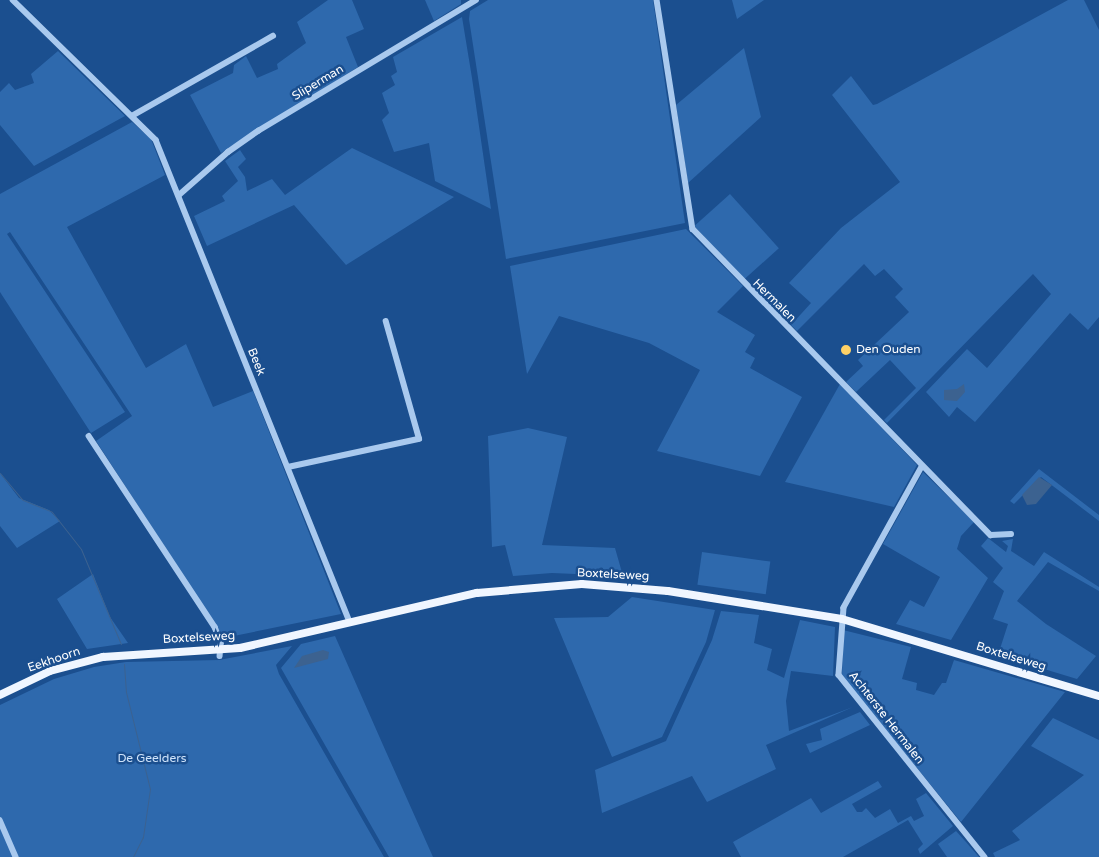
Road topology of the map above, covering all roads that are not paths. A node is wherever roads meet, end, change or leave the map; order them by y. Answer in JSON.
{"nodes":[{"id":1,"x":13,"y":0,"type":"edge"},
{"id":2,"x":476,"y":0,"type":"edge"},
{"id":3,"x":657,"y":0,"type":"edge"},
{"id":4,"x":273,"y":36,"type":"dead end"},
{"id":5,"x":132,"y":116,"type":"junction"},
{"id":6,"x":178,"y":195,"type":"junction"},
{"id":7,"x":386,"y":322,"type":"dead end"},
{"id":8,"x":89,"y":436,"type":"dead end"},
{"id":9,"x":922,"y":466,"type":"junction"},
{"id":10,"x":288,"y":467,"type":"junction"},
{"id":11,"x":1012,"y":534,"type":"dead end"},
{"id":12,"x":842,"y":619,"type":"junction"},
{"id":13,"x":350,"y":622,"type":"junction"},
{"id":14,"x":221,"y":653,"type":"junction"},
{"id":15,"x":119,"y":654,"type":"joint"},
{"id":16,"x":0,"y":695,"type":"edge"},
{"id":17,"x":1099,"y":696,"type":"edge"},
{"id":18,"x":0,"y":820,"type":"edge"},
{"id":19,"x":16,"y":857,"type":"edge"},
{"id":20,"x":985,"y":857,"type":"edge"}],
"edges":[{"from":1,"to":5,"type":"street","name":"Beek"},
{"from":2,"to":6,"type":"street","name":"Sliperman"},
{"from":3,"to":9,"type":"street","name":"Hermalen"},
{"from":4,"to":5,"type":"street"},
{"from":5,"to":6,"type":"street","name":"Beek"},
{"from":6,"to":10,"type":"street","name":"Beek"},
{"from":7,"to":10,"type":"street"},
{"from":8,"to":14,"type":"street"},
{"from":9,"to":11,"type":"street","name":"Hermalen"},
{"from":9,"to":12,"type":"street","name":"Achterste Hermalen"},
{"from":10,"to":13,"type":"street","name":"Beek"},
{"from":12,"to":13,"type":"main road","name":"Boxtelseweg"},
{"from":12,"to":17,"type":"main road","name":"Boxtelseweg"},
{"from":12,"to":20,"type":"street","name":"Achterste Hermalen"},
{"from":13,"to":14,"type":"main road","name":"Boxtelseweg"},
{"from":14,"to":15,"type":"main road","name":"Boxtelseweg"},
{"from":15,"to":16,"type":"main road","name":"Eekhoorn"},
{"from":18,"to":19,"type":"street"}]}
